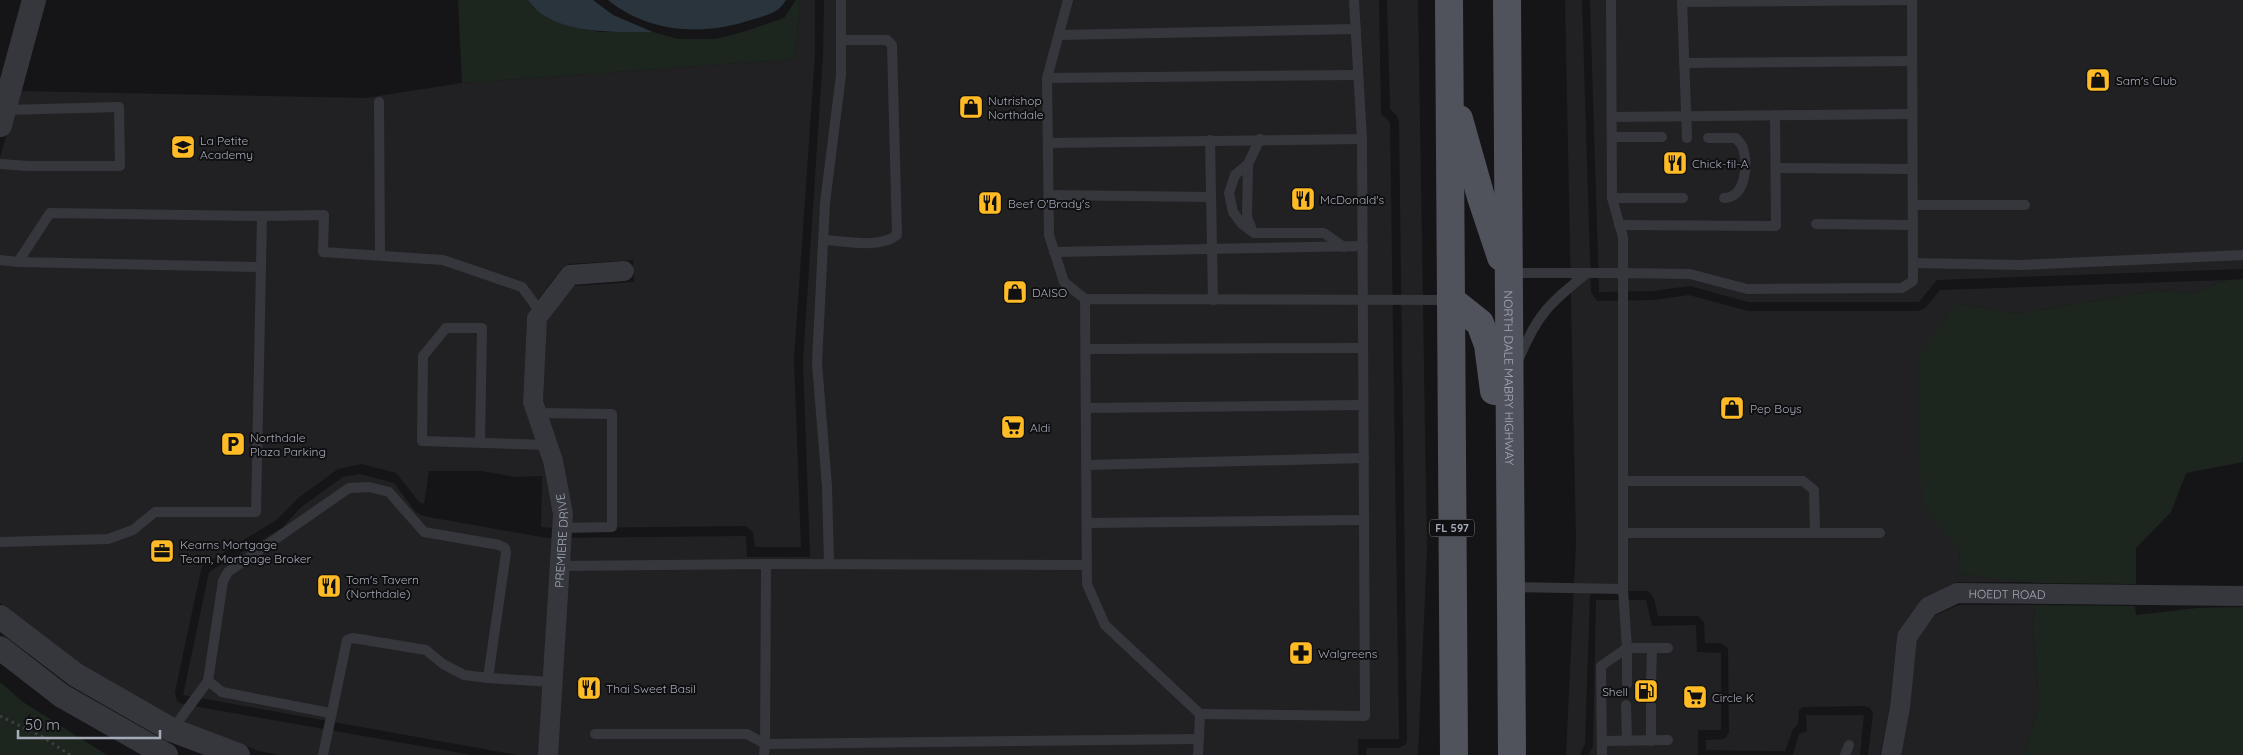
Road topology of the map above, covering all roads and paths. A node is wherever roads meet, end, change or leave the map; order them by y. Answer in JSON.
{"nodes":[{"id":1,"x":34,"y":0,"type":"edge"},
{"id":2,"x":841,"y":0,"type":"edge"},
{"id":3,"x":1068,"y":0,"type":"edge"},
{"id":4,"x":1354,"y":0,"type":"edge"},
{"id":5,"x":1449,"y":0,"type":"edge"},
{"id":6,"x":1508,"y":0,"type":"edge"},
{"id":7,"x":1610,"y":0,"type":"edge"},
{"id":8,"x":1912,"y":0,"type":"edge"},
{"id":9,"x":1682,"y":1,"type":"edge"},
{"id":10,"x":1356,"y":29,"type":"junction"},
{"id":11,"x":1059,"y":34,"type":"junction"},
{"id":12,"x":841,"y":40,"type":"junction"},
{"id":13,"x":1912,"y":61,"type":"junction"},
{"id":14,"x":1684,"y":63,"type":"junction"},
{"id":15,"x":1358,"y":75,"type":"junction"},
{"id":16,"x":1047,"y":78,"type":"junction"},
{"id":17,"x":1449,"y":84,"type":"junction"},
{"id":18,"x":379,"y":102,"type":"dead end"},
{"id":19,"x":1912,"y":114,"type":"junction"},
{"id":20,"x":1775,"y":115,"type":"junction"},
{"id":21,"x":1686,"y":116,"type":"junction"},
{"id":22,"x":2,"y":117,"type":"edge"},
{"id":23,"x":1612,"y":117,"type":"junction"},
{"id":24,"x":1612,"y":137,"type":"junction"},
{"id":25,"x":1662,"y":137,"type":"dead end"},
{"id":26,"x":1687,"y":138,"type":"dead end"},
{"id":27,"x":1708,"y":138,"type":"dead end"},
{"id":28,"x":1362,"y":139,"type":"junction"},
{"id":29,"x":1210,"y":140,"type":"junction"},
{"id":30,"x":1260,"y":140,"type":"junction"},
{"id":31,"x":1048,"y":143,"type":"junction"},
{"id":32,"x":0,"y":164,"type":"edge"},
{"id":33,"x":1248,"y":164,"type":"junction"},
{"id":34,"x":1776,"y":168,"type":"junction"},
{"id":35,"x":1912,"y":169,"type":"junction"},
{"id":36,"x":1049,"y":195,"type":"junction"},
{"id":37,"x":1211,"y":197,"type":"junction"},
{"id":38,"x":1612,"y":198,"type":"junction"},
{"id":39,"x":1683,"y":198,"type":"dead end"},
{"id":40,"x":1724,"y":198,"type":"dead end"},
{"id":41,"x":1913,"y":205,"type":"junction"},
{"id":42,"x":2025,"y":205,"type":"dead end"},
{"id":43,"x":262,"y":216,"type":"junction"},
{"id":44,"x":1816,"y":224,"type":"dead end"},
{"id":45,"x":1620,"y":225,"type":"junction"},
{"id":46,"x":1913,"y":225,"type":"junction"},
{"id":47,"x":1254,"y":233,"type":"junction"},
{"id":48,"x":824,"y":240,"type":"junction"},
{"id":49,"x":1363,"y":246,"type":"junction"},
{"id":50,"x":1344,"y":247,"type":"junction"},
{"id":51,"x":1212,"y":250,"type":"junction"},
{"id":52,"x":1054,"y":252,"type":"junction"},
{"id":53,"x":2243,"y":255,"type":"edge"},
{"id":54,"x":380,"y":256,"type":"junction"},
{"id":55,"x":0,"y":260,"type":"edge"},
{"id":56,"x":18,"y":262,"type":"junction"},
{"id":57,"x":1913,"y":263,"type":"junction"},
{"id":58,"x":261,"y":267,"type":"junction"},
{"id":59,"x":624,"y":271,"type":"dead end"},
{"id":60,"x":1508,"y":273,"type":"junction"},
{"id":61,"x":1587,"y":273,"type":"junction"},
{"id":62,"x":1623,"y":273,"type":"junction"},
{"id":63,"x":1085,"y":299,"type":"junction"},
{"id":64,"x":1213,"y":300,"type":"junction"},
{"id":65,"x":1363,"y":300,"type":"junction"},
{"id":66,"x":1451,"y":300,"type":"junction"},
{"id":67,"x":541,"y":313,"type":"junction"},
{"id":68,"x":1363,"y":348,"type":"junction"},
{"id":69,"x":1086,"y":349,"type":"junction"},
{"id":70,"x":1509,"y":382,"type":"junction"},
{"id":71,"x":1363,"y":405,"type":"junction"},
{"id":72,"x":1086,"y":408,"type":"junction"},
{"id":73,"x":537,"y":413,"type":"junction"},
{"id":74,"x":480,"y":443,"type":"junction"},
{"id":75,"x":547,"y":444,"type":"junction"},
{"id":76,"x":1364,"y":458,"type":"junction"},
{"id":77,"x":1086,"y":465,"type":"junction"},
{"id":78,"x":1623,"y":481,"type":"junction"},
{"id":79,"x":1510,"y":516,"type":"junction"},
{"id":80,"x":1364,"y":520,"type":"junction"},
{"id":81,"x":1087,"y":523,"type":"junction"},
{"id":82,"x":562,"y":528,"type":"junction"},
{"id":83,"x":1623,"y":533,"type":"junction"},
{"id":84,"x":1815,"y":533,"type":"junction"},
{"id":85,"x":1880,"y":533,"type":"dead end"},
{"id":86,"x":0,"y":542,"type":"edge"},
{"id":87,"x":766,"y":564,"type":"junction"},
{"id":88,"x":829,"y":564,"type":"junction"},
{"id":89,"x":1087,"y":565,"type":"junction"},
{"id":90,"x":560,"y":566,"type":"junction"},
{"id":91,"x":1511,"y":587,"type":"junction"},
{"id":92,"x":1623,"y":589,"type":"junction"},
{"id":93,"x":2243,"y":596,"type":"edge"},
{"id":94,"x":0,"y":616,"type":"edge"},
{"id":95,"x":0,"y":648,"type":"edge"},
{"id":96,"x":1627,"y":648,"type":"junction"},
{"id":97,"x":1652,"y":648,"type":"junction"},
{"id":98,"x":1668,"y":648,"type":"dead end"},
{"id":99,"x":488,"y":678,"type":"junction"},
{"id":100,"x":208,"y":681,"type":"junction"},
{"id":101,"x":552,"y":682,"type":"junction"},
{"id":102,"x":1627,"y":684,"type":"dead end"},
{"id":103,"x":1651,"y":684,"type":"dead end"},
{"id":104,"x":1626,"y":705,"type":"dead end"},
{"id":105,"x":1651,"y":705,"type":"dead end"},
{"id":106,"x":330,"y":713,"type":"junction"},
{"id":107,"x":1200,"y":714,"type":"junction"},
{"id":108,"x":0,"y":716,"type":"edge"},
{"id":109,"x":172,"y":730,"type":"junction"},
{"id":110,"x":594,"y":734,"type":"dead end"},
{"id":111,"x":1199,"y":739,"type":"junction"},
{"id":112,"x":1668,"y":740,"type":"dead end"},
{"id":113,"x":1602,"y":741,"type":"junction"},
{"id":114,"x":1627,"y":741,"type":"junction"},
{"id":115,"x":1651,"y":741,"type":"junction"},
{"id":116,"x":765,"y":744,"type":"junction"},
{"id":117,"x":160,"y":754,"type":"edge"},
{"id":118,"x":70,"y":755,"type":"edge"},
{"id":119,"x":238,"y":755,"type":"edge"},
{"id":120,"x":323,"y":755,"type":"edge"},
{"id":121,"x":548,"y":755,"type":"edge"},
{"id":122,"x":764,"y":755,"type":"edge"},
{"id":123,"x":1198,"y":755,"type":"edge"},
{"id":124,"x":1454,"y":755,"type":"edge"},
{"id":125,"x":1512,"y":755,"type":"edge"},
{"id":126,"x":1602,"y":755,"type":"edge"},
{"id":127,"x":1891,"y":755,"type":"edge"}],
"edges":[{"from":1,"to":22,"type":"street"},
{"from":2,"to":12,"type":"lane"},
{"from":3,"to":11,"type":"lane"},
{"from":4,"to":10,"type":"lane"},
{"from":5,"to":17,"type":"main road","number":"FL 597"},
{"from":6,"to":60,"type":"main road","name":"NORTH DALE MABRY HIGHWAY"},
{"from":7,"to":23,"type":"lane"},
{"from":8,"to":9,"type":"lane"},
{"from":8,"to":13,"type":"lane"},
{"from":9,"to":14,"type":"lane"},
{"from":10,"to":11,"type":"lane"},
{"from":10,"to":15,"type":"lane"},
{"from":11,"to":16,"type":"lane"},
{"from":12,"to":48,"type":"lane"},
{"from":12,"to":48,"type":"lane"},
{"from":13,"to":14,"type":"lane"},
{"from":13,"to":19,"type":"lane"},
{"from":14,"to":21,"type":"lane"},
{"from":15,"to":16,"type":"lane"},
{"from":15,"to":28,"type":"lane"},
{"from":16,"to":31,"type":"lane"},
{"from":17,"to":60,"type":"main road"},
{"from":17,"to":66,"type":"main road","number":"FL 597"},
{"from":18,"to":54,"type":"lane"},
{"from":19,"to":20,"type":"lane"},
{"from":19,"to":35,"type":"lane"},
{"from":20,"to":21,"type":"lane"},
{"from":20,"to":34,"type":"lane"},
{"from":21,"to":23,"type":"lane"},
{"from":21,"to":26,"type":"lane"},
{"from":22,"to":32,"type":"lane"},
{"from":23,"to":24,"type":"lane"},
{"from":24,"to":25,"type":"lane"},
{"from":24,"to":38,"type":"lane"},
{"from":27,"to":40,"type":"lane"},
{"from":28,"to":30,"type":"lane"},
{"from":28,"to":49,"type":"lane"},
{"from":29,"to":30,"type":"lane"},
{"from":29,"to":31,"type":"lane"},
{"from":29,"to":37,"type":"lane"},
{"from":30,"to":33,"type":"lane"},
{"from":31,"to":36,"type":"lane"},
{"from":33,"to":47,"type":"lane"},
{"from":33,"to":47,"type":"lane"},
{"from":34,"to":35,"type":"lane"},
{"from":34,"to":45,"type":"lane"},
{"from":35,"to":41,"type":"lane"},
{"from":36,"to":37,"type":"lane"},
{"from":36,"to":52,"type":"lane"},
{"from":37,"to":51,"type":"lane"},
{"from":38,"to":39,"type":"lane"},
{"from":38,"to":45,"type":"lane"},
{"from":41,"to":42,"type":"lane"},
{"from":41,"to":46,"type":"lane"},
{"from":43,"to":54,"type":"lane"},
{"from":43,"to":56,"type":"lane"},
{"from":43,"to":58,"type":"lane"},
{"from":44,"to":46,"type":"lane"},
{"from":45,"to":62,"type":"lane"},
{"from":46,"to":57,"type":"lane"},
{"from":47,"to":50,"type":"lane"},
{"from":48,"to":88,"type":"lane"},
{"from":49,"to":50,"type":"lane"},
{"from":49,"to":65,"type":"lane"},
{"from":50,"to":51,"type":"lane"},
{"from":51,"to":52,"type":"lane"},
{"from":51,"to":64,"type":"lane"},
{"from":52,"to":63,"type":"lane"},
{"from":53,"to":57,"type":"lane"},
{"from":54,"to":67,"type":"lane"},
{"from":55,"to":56,"type":"lane"},
{"from":56,"to":58,"type":"lane"},
{"from":57,"to":62,"type":"lane"},
{"from":58,"to":86,"type":"lane"},
{"from":59,"to":67,"type":"street","name":"PREMIERE DRIVE"},
{"from":60,"to":61,"type":"lane"},
{"from":60,"to":70,"type":"main road","name":"NORTH DALE MABRY HIGHWAY"},
{"from":61,"to":62,"type":"lane"},
{"from":61,"to":70,"type":"lane"},
{"from":62,"to":78,"type":"lane"},
{"from":63,"to":64,"type":"lane"},
{"from":63,"to":69,"type":"lane"},
{"from":64,"to":65,"type":"lane"},
{"from":65,"to":66,"type":"lane"},
{"from":65,"to":68,"type":"lane"},
{"from":66,"to":79,"type":"main road"},
{"from":66,"to":124,"type":"main road","number":"FL 597"},
{"from":67,"to":73,"type":"street","name":"PREMIERE DRIVE"},
{"from":68,"to":69,"type":"lane"},
{"from":68,"to":71,"type":"lane"},
{"from":69,"to":72,"type":"lane"},
{"from":70,"to":79,"type":"main road","name":"NORTH DALE MABRY HIGHWAY"},
{"from":71,"to":72,"type":"lane"},
{"from":71,"to":76,"type":"lane"},
{"from":72,"to":77,"type":"lane"},
{"from":73,"to":75,"type":"street","name":"PREMIERE DRIVE"},
{"from":73,"to":82,"type":"lane"},
{"from":74,"to":74,"type":"lane"},
{"from":74,"to":75,"type":"lane"},
{"from":75,"to":82,"type":"street","name":"PREMIERE DRIVE"},
{"from":76,"to":77,"type":"lane"},
{"from":76,"to":80,"type":"lane"},
{"from":77,"to":81,"type":"lane"},
{"from":78,"to":83,"type":"lane"},
{"from":78,"to":84,"type":"lane"},
{"from":79,"to":91,"type":"main road","name":"NORTH DALE MABRY HIGHWAY"},
{"from":80,"to":81,"type":"lane"},
{"from":80,"to":107,"type":"lane"},
{"from":81,"to":89,"type":"lane"},
{"from":82,"to":90,"type":"street","name":"PREMIERE DRIVE"},
{"from":83,"to":84,"type":"lane"},
{"from":83,"to":92,"type":"lane"},
{"from":84,"to":85,"type":"lane"},
{"from":87,"to":88,"type":"lane"},
{"from":87,"to":90,"type":"lane"},
{"from":87,"to":116,"type":"lane"},
{"from":88,"to":89,"type":"lane"},
{"from":89,"to":107,"type":"lane"},
{"from":90,"to":101,"type":"street","name":"PREMIERE DRIVE"},
{"from":91,"to":92,"type":"lane"},
{"from":91,"to":125,"type":"main road","name":"NORTH DALE MABRY HIGHWAY"},
{"from":92,"to":96,"type":"lane"},
{"from":93,"to":127,"type":"street","name":"HOEDT ROAD"},
{"from":94,"to":109,"type":"street"},
{"from":95,"to":117,"type":"street"},
{"from":96,"to":97,"type":"lane"},
{"from":96,"to":102,"type":"lane"},
{"from":96,"to":113,"type":"lane"},
{"from":97,"to":98,"type":"lane"},
{"from":97,"to":103,"type":"lane"},
{"from":99,"to":100,"type":"lane"},
{"from":99,"to":101,"type":"lane"},
{"from":99,"to":106,"type":"lane"},
{"from":100,"to":106,"type":"lane"},
{"from":100,"to":109,"type":"lane"},
{"from":101,"to":121,"type":"street","name":"PREMIERE DRIVE"},
{"from":104,"to":114,"type":"lane"},
{"from":105,"to":115,"type":"lane"},
{"from":106,"to":120,"type":"lane"},
{"from":107,"to":111,"type":"lane"},
{"from":108,"to":118,"type":"path"},
{"from":109,"to":117,"type":"street"},
{"from":109,"to":119,"type":"street"},
{"from":110,"to":116,"type":"lane"},
{"from":111,"to":116,"type":"lane"},
{"from":111,"to":123,"type":"lane"},
{"from":112,"to":115,"type":"lane"},
{"from":113,"to":114,"type":"lane"},
{"from":113,"to":126,"type":"lane"},
{"from":114,"to":115,"type":"lane"},
{"from":116,"to":122,"type":"lane"}]}
